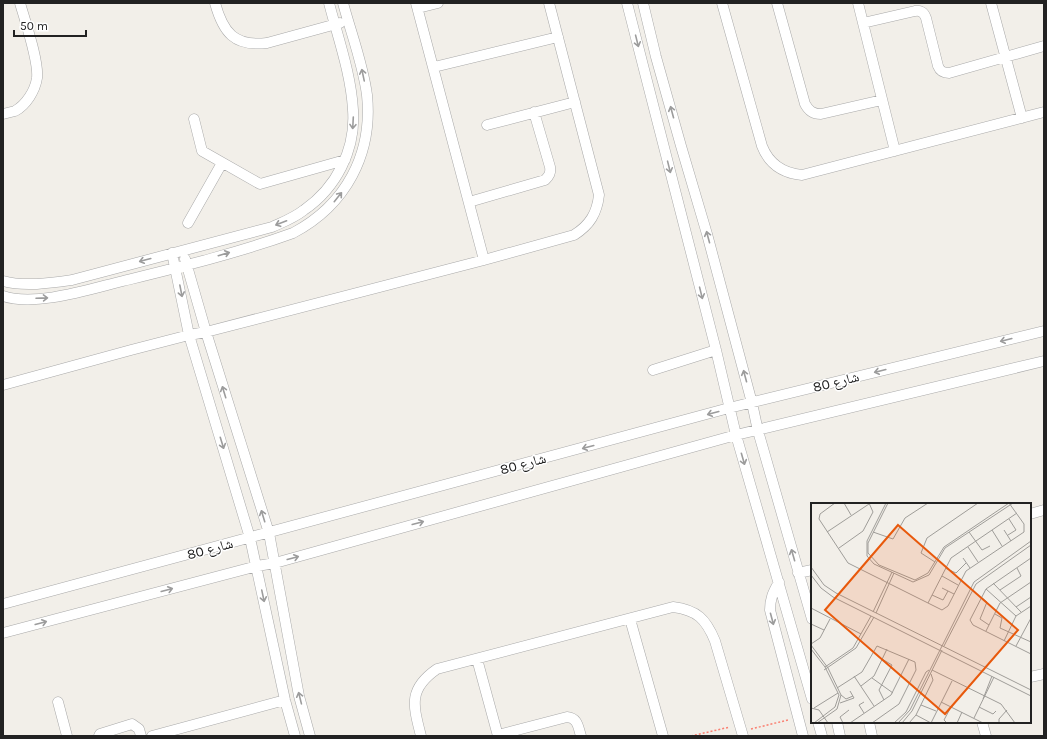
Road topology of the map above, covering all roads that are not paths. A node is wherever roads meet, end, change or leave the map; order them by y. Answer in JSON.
{"nodes":[{"id":1,"x":20,"y":3,"type":"edge"},
{"id":2,"x":215,"y":3,"type":"edge"},
{"id":3,"x":329,"y":3,"type":"edge"},
{"id":4,"x":343,"y":3,"type":"edge"},
{"id":5,"x":438,"y":3,"type":"edge"},
{"id":6,"x":549,"y":3,"type":"edge"},
{"id":7,"x":627,"y":3,"type":"edge"},
{"id":8,"x":643,"y":3,"type":"edge"},
{"id":9,"x":722,"y":3,"type":"edge"},
{"id":10,"x":777,"y":3,"type":"edge"},
{"id":11,"x":858,"y":3,"type":"edge"},
{"id":12,"x":991,"y":3,"type":"edge"},
{"id":13,"x":417,"y":6,"type":"edge"},
{"id":14,"x":348,"y":21,"type":"junction"},
{"id":15,"x":863,"y":24,"type":"junction"},
{"id":16,"x":335,"y":25,"type":"junction"},
{"id":17,"x":558,"y":37,"type":"junction"},
{"id":18,"x":1044,"y":46,"type":"edge"},
{"id":19,"x":1005,"y":56,"type":"junction"},
{"id":20,"x":434,"y":67,"type":"junction"},
{"id":21,"x":882,"y":100,"type":"junction"},
{"id":22,"x":575,"y":102,"type":"junction"},
{"id":23,"x":534,"y":112,"type":"junction"},
{"id":24,"x":1044,"y":112,"type":"edge"},
{"id":25,"x":3,"y":114,"type":"edge"},
{"id":26,"x":1022,"y":118,"type":"junction"},
{"id":27,"x":194,"y":119,"type":"dead end"},
{"id":28,"x":487,"y":125,"type":"dead end"},
{"id":29,"x":895,"y":151,"type":"junction"},
{"id":30,"x":345,"y":160,"type":"junction"},
{"id":31,"x":222,"y":163,"type":"junction"},
{"id":32,"x":469,"y":202,"type":"junction"},
{"id":33,"x":188,"y":223,"type":"dead end"},
{"id":34,"x":177,"y":252,"type":"junction"},
{"id":35,"x":484,"y":260,"type":"junction"},
{"id":36,"x":186,"y":265,"type":"junction"},
{"id":37,"x":176,"y":268,"type":"junction"},
{"id":38,"x":3,"y":281,"type":"edge"},
{"id":39,"x":3,"y":296,"type":"edge"},
{"id":40,"x":1044,"y":331,"type":"edge"},
{"id":41,"x":206,"y":332,"type":"junction"},
{"id":42,"x":189,"y":335,"type":"junction"},
{"id":43,"x":716,"y":350,"type":"junction"},
{"id":44,"x":1044,"y":361,"type":"edge"},
{"id":45,"x":653,"y":370,"type":"dead end"},
{"id":46,"x":3,"y":385,"type":"edge"},
{"id":47,"x":752,"y":403,"type":"junction"},
{"id":48,"x":729,"y":408,"type":"junction"},
{"id":49,"x":758,"y":431,"type":"junction"},
{"id":50,"x":736,"y":435,"type":"junction"},
{"id":51,"x":1044,"y":510,"type":"edge"},
{"id":52,"x":1031,"y":514,"type":"edge"},
{"id":53,"x":269,"y":533,"type":"junction"},
{"id":54,"x":250,"y":538,"type":"junction"},
{"id":55,"x":275,"y":563,"type":"junction"},
{"id":56,"x":257,"y":566,"type":"junction"},
{"id":57,"x":811,"y":570,"type":"edge"},
{"id":58,"x":798,"y":573,"type":"junction"},
{"id":59,"x":779,"y":582,"type":"junction"},
{"id":60,"x":810,"y":599,"type":"edge"},
{"id":61,"x":3,"y":604,"type":"edge"},
{"id":62,"x":811,"y":610,"type":"edge"},
{"id":63,"x":630,"y":619,"type":"junction"},
{"id":64,"x":3,"y":633,"type":"edge"},
{"id":65,"x":477,"y":659,"type":"junction"},
{"id":66,"x":1044,"y":674,"type":"edge"},
{"id":67,"x":1031,"y":678,"type":"edge"},
{"id":68,"x":811,"y":695,"type":"edge"},
{"id":69,"x":285,"y":700,"type":"junction"},
{"id":70,"x":58,"y":702,"type":"dead end"},
{"id":71,"x":818,"y":723,"type":"edge"},
{"id":72,"x":837,"y":723,"type":"edge"},
{"id":73,"x":868,"y":723,"type":"edge"},
{"id":74,"x":982,"y":723,"type":"edge"},
{"id":75,"x":741,"y":731,"type":"edge"},
{"id":76,"x":498,"y":735,"type":"edge"},
{"id":77,"x":67,"y":736,"type":"edge"},
{"id":78,"x":99,"y":736,"type":"edge"},
{"id":79,"x":141,"y":736,"type":"edge"},
{"id":80,"x":152,"y":736,"type":"edge"},
{"id":81,"x":294,"y":736,"type":"edge"},
{"id":82,"x":310,"y":736,"type":"edge"},
{"id":83,"x":421,"y":736,"type":"edge"},
{"id":84,"x":581,"y":736,"type":"edge"},
{"id":85,"x":663,"y":736,"type":"edge"},
{"id":86,"x":803,"y":736,"type":"edge"},
{"id":87,"x":822,"y":736,"type":"edge"},
{"id":88,"x":840,"y":736,"type":"edge"},
{"id":89,"x":872,"y":736,"type":"edge"},
{"id":90,"x":986,"y":736,"type":"edge"}],
"edges":[{"from":1,"to":25,"type":"street"},
{"from":2,"to":16,"type":"street"},
{"from":3,"to":16,"type":"street"},
{"from":4,"to":14,"type":"street"},
{"from":5,"to":13,"type":"street"},
{"from":6,"to":17,"type":"street"},
{"from":7,"to":43,"type":"street","one_way":true},
{"from":47,"to":8,"type":"street","one_way":true},
{"from":9,"to":29,"type":"street"},
{"from":10,"to":21,"type":"street"},
{"from":11,"to":15,"type":"street"},
{"from":12,"to":19,"type":"street"},
{"from":13,"to":20,"type":"street"},
{"from":14,"to":16,"type":"street"},
{"from":36,"to":14,"type":"street","one_way":true},
{"from":15,"to":19,"type":"street"},
{"from":15,"to":21,"type":"street"},
{"from":16,"to":30,"type":"street","one_way":true},
{"from":17,"to":20,"type":"street"},
{"from":17,"to":22,"type":"street"},
{"from":18,"to":19,"type":"street"},
{"from":19,"to":26,"type":"street"},
{"from":20,"to":32,"type":"street"},
{"from":21,"to":29,"type":"street"},
{"from":22,"to":23,"type":"street"},
{"from":22,"to":35,"type":"street"},
{"from":23,"to":28,"type":"street"},
{"from":23,"to":32,"type":"street"},
{"from":24,"to":26,"type":"street"},
{"from":26,"to":29,"type":"street"},
{"from":27,"to":31,"type":"street"},
{"from":30,"to":31,"type":"street"},
{"from":30,"to":34,"type":"street","one_way":true},
{"from":31,"to":33,"type":"street"},
{"from":32,"to":35,"type":"street"},
{"from":34,"to":36,"type":"street"},
{"from":34,"to":37,"type":"street"},
{"from":34,"to":38,"type":"street","one_way":true},
{"from":35,"to":41,"type":"street"},
{"from":36,"to":37,"type":"street"},
{"from":36,"to":41,"type":"street"},
{"from":39,"to":37,"type":"street","one_way":true},
{"from":37,"to":42,"type":"street","one_way":true},
{"from":40,"to":47,"type":"street","name":"شارع 80","one_way":true},
{"from":41,"to":42,"type":"street"},
{"from":53,"to":41,"type":"street","one_way":true},
{"from":42,"to":46,"type":"street"},
{"from":42,"to":54,"type":"street","one_way":true},
{"from":43,"to":45,"type":"street"},
{"from":43,"to":48,"type":"street"},
{"from":44,"to":49,"type":"street","name":"شارع 80"},
{"from":47,"to":48,"type":"street","name":"شارع 80"},
{"from":47,"to":49,"type":"street"},
{"from":48,"to":50,"type":"street"},
{"from":48,"to":53,"type":"street","name":"شارع 80","one_way":true},
{"from":49,"to":50,"type":"street","name":"شارع 80"},
{"from":58,"to":49,"type":"street","one_way":true},
{"from":55,"to":50,"type":"street","name":"شارع 80","one_way":true},
{"from":50,"to":59,"type":"street","one_way":true},
{"from":51,"to":52,"type":"street"},
{"from":53,"to":54,"type":"street","name":"شارع 80"},
{"from":53,"to":55,"type":"street"},
{"from":54,"to":56,"type":"street"},
{"from":54,"to":61,"type":"street","name":"شارع 80"},
{"from":55,"to":56,"type":"street","name":"شارع 80"},
{"from":82,"to":55,"type":"street","one_way":true},
{"from":64,"to":56,"type":"street","name":"شارع 80","one_way":true},
{"from":56,"to":69,"type":"street","one_way":true},
{"from":57,"to":58,"type":"street"},
{"from":58,"to":60,"type":"street"},
{"from":59,"to":68,"type":"street"},
{"from":59,"to":86,"type":"street","one_way":true},
{"from":60,"to":62,"type":"street"},
{"from":63,"to":65,"type":"street"},
{"from":63,"to":75,"type":"street"},
{"from":63,"to":85,"type":"street"},
{"from":65,"to":76,"type":"street"},
{"from":65,"to":83,"type":"street"},
{"from":66,"to":67,"type":"street"},
{"from":69,"to":80,"type":"street"},
{"from":69,"to":81,"type":"street"},
{"from":70,"to":77,"type":"street"},
{"from":71,"to":87,"type":"street"},
{"from":72,"to":88,"type":"street"},
{"from":73,"to":89,"type":"street"},
{"from":74,"to":90,"type":"street"},
{"from":76,"to":84,"type":"street"},
{"from":78,"to":79,"type":"street"}]}
